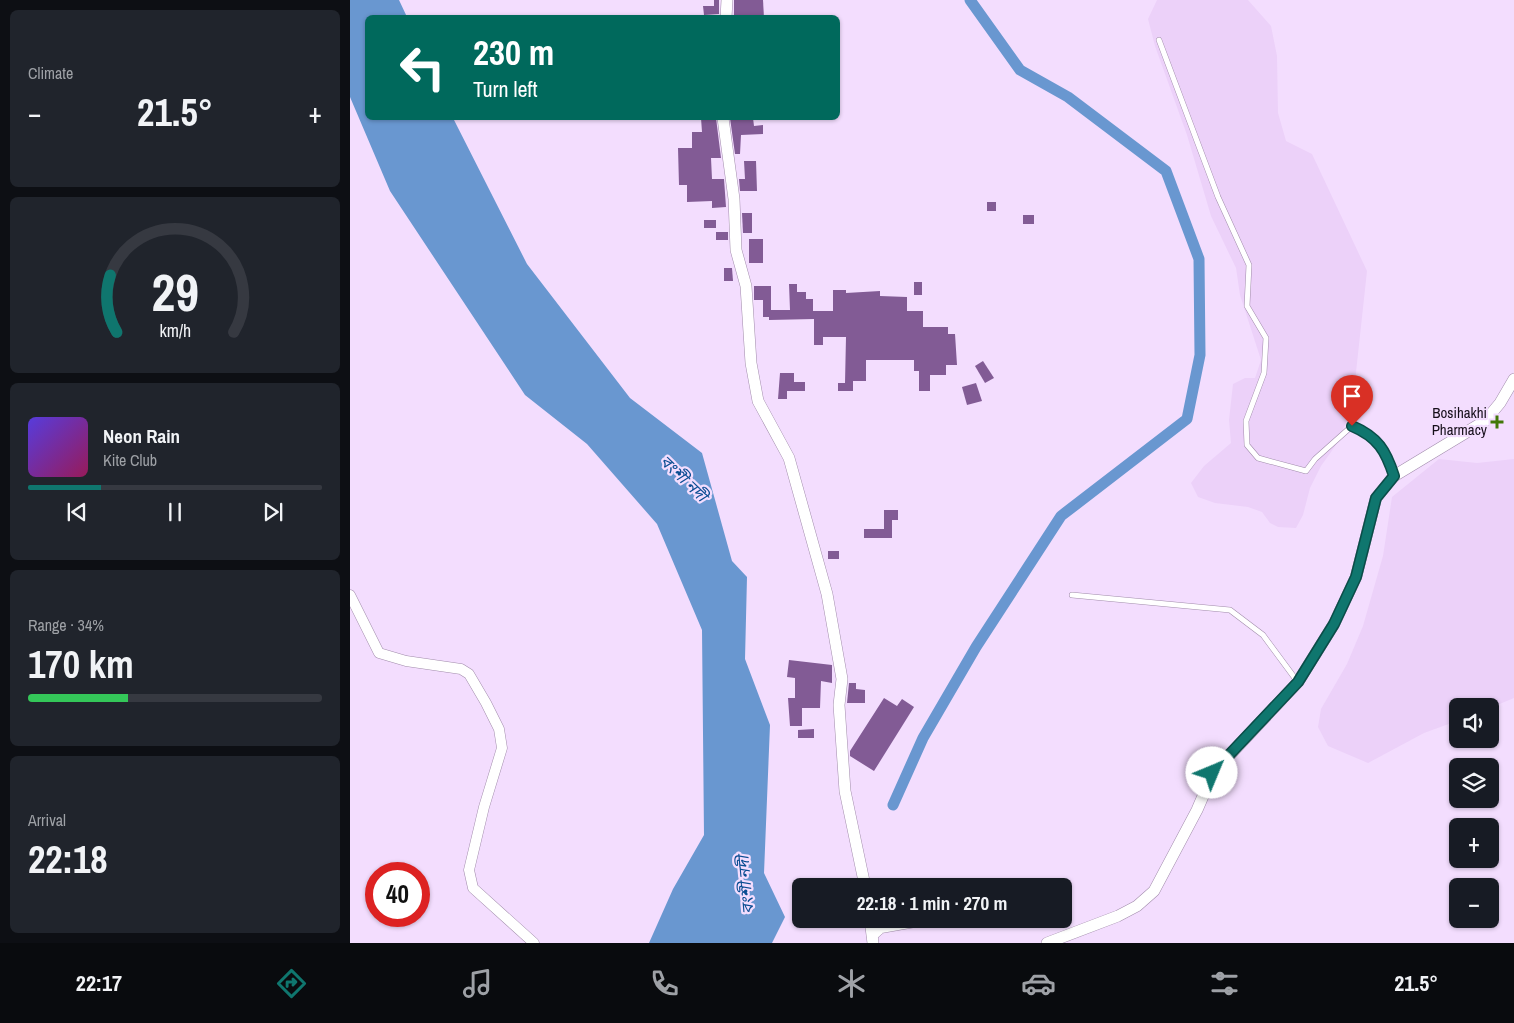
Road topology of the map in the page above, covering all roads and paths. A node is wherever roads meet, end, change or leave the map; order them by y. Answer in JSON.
{"nodes":[{"id":1,"x":727,"y":0,"type":"edge"},
{"id":2,"x":726,"y":15,"type":"edge"},
{"id":3,"x":1160,"y":40,"type":"dead end"},
{"id":4,"x":723,"y":120,"type":"edge"},
{"id":5,"x":1514,"y":379,"type":"edge"},
{"id":6,"x":1394,"y":476,"type":"junction"},
{"id":7,"x":350,"y":595,"type":"edge"},
{"id":8,"x":1072,"y":596,"type":"dead end"},
{"id":9,"x":1298,"y":682,"type":"junction"},
{"id":10,"x":863,"y":878,"type":"edge"},
{"id":11,"x":881,"y":928,"type":"edge"},
{"id":12,"x":873,"y":939,"type":"edge"},
{"id":13,"x":534,"y":943,"type":"edge"},
{"id":14,"x":1047,"y":943,"type":"edge"}],
"edges":[{"from":1,"to":2,"type":"street"},
{"from":3,"to":6,"type":"lane"},
{"from":4,"to":10,"type":"street"},
{"from":5,"to":6,"type":"street"},
{"from":6,"to":9,"type":"street"},
{"from":7,"to":13,"type":"street"},
{"from":8,"to":9,"type":"lane"},
{"from":9,"to":14,"type":"street"},
{"from":11,"to":12,"type":"street"}]}
